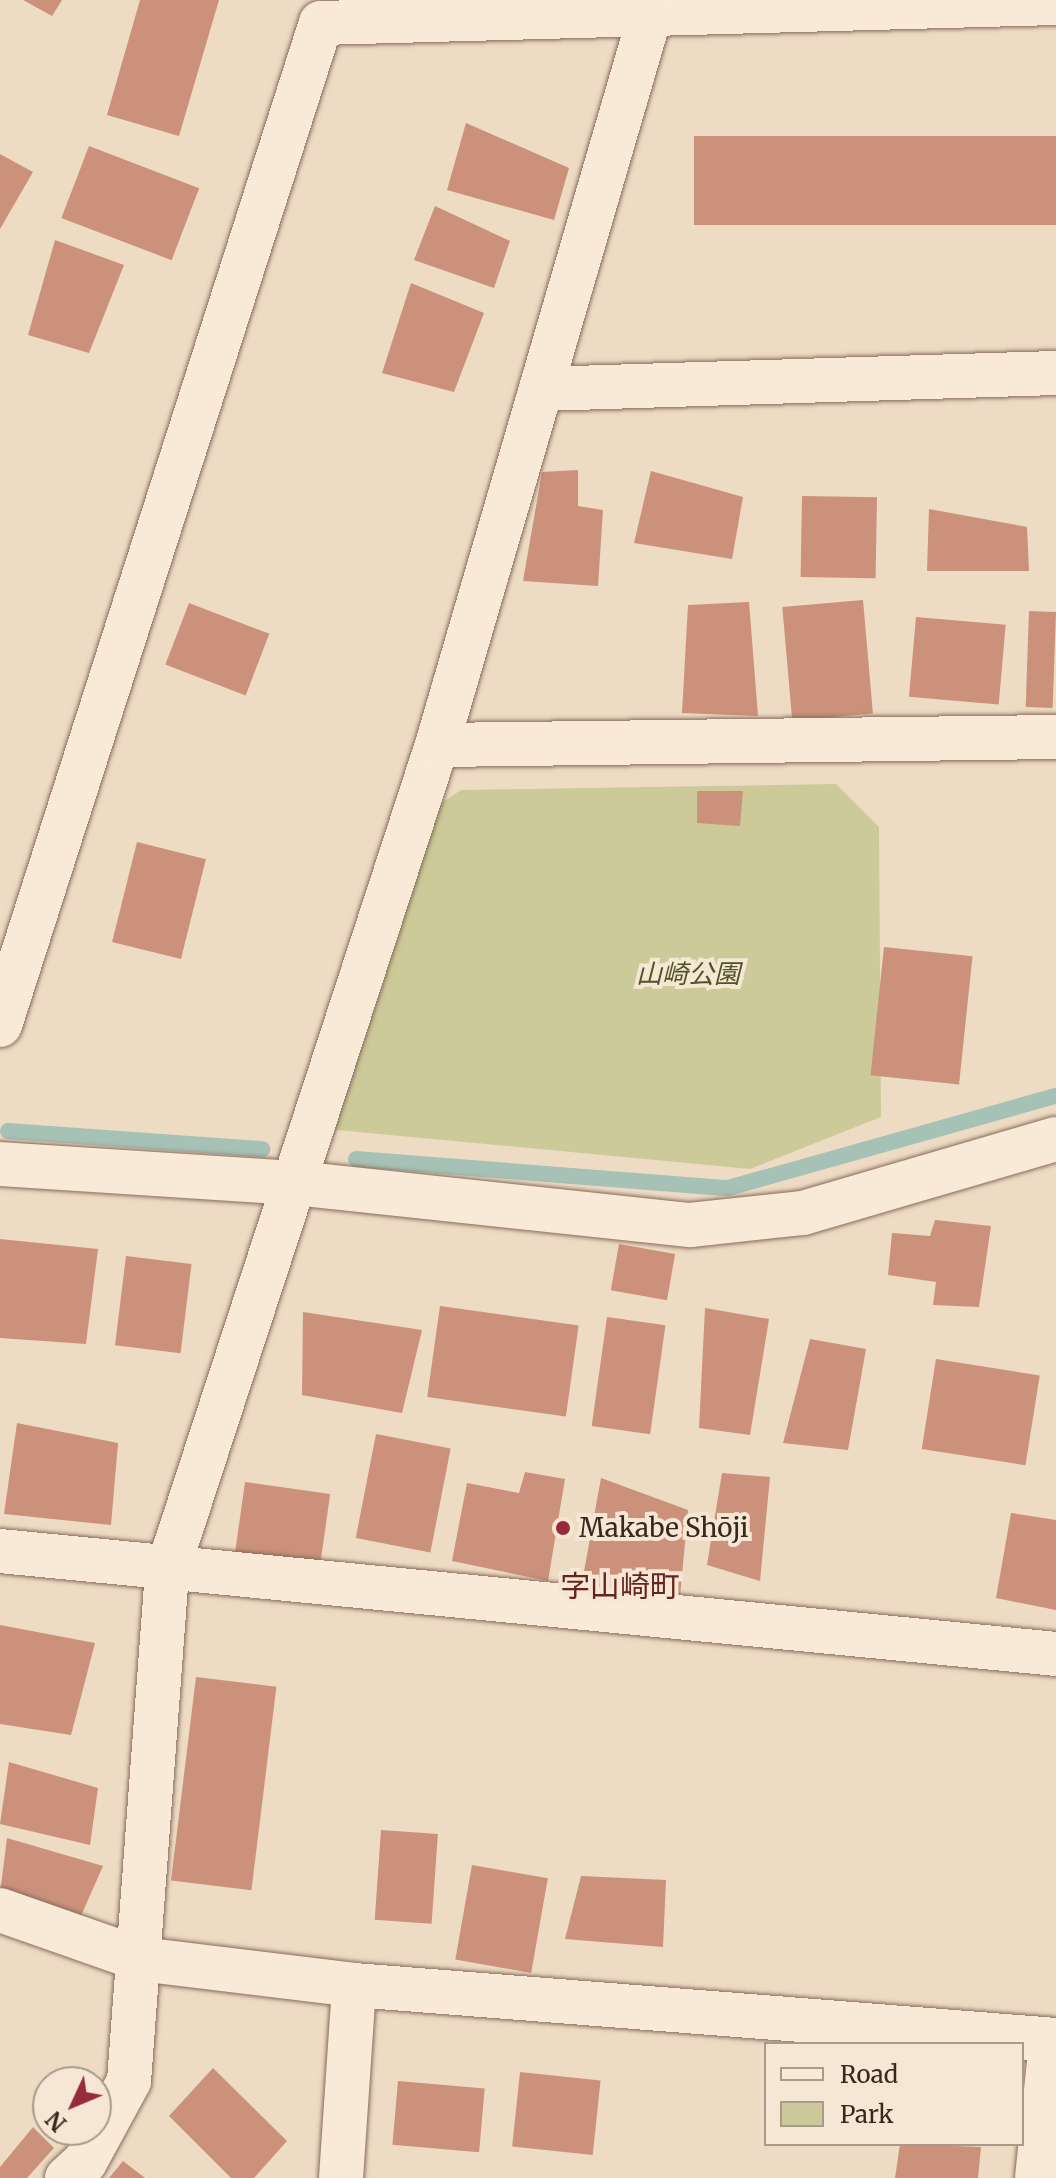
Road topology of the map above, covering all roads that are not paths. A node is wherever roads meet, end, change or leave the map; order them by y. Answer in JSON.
{"nodes":[{"id":1,"x":1056,"y":3,"type":"edge"},
{"id":2,"x":871,"y":5,"type":"edge"},
{"id":3,"x":650,"y":15,"type":"junction"},
{"id":4,"x":1056,"y":373,"type":"edge"},
{"id":5,"x":541,"y":389,"type":"junction"},
{"id":6,"x":1056,"y":737,"type":"edge"},
{"id":7,"x":437,"y":745,"type":"junction"},
{"id":8,"x":0,"y":1025,"type":"edge"},
{"id":9,"x":1056,"y":1139,"type":"edge"},
{"id":10,"x":0,"y":1164,"type":"edge"},
{"id":11,"x":295,"y":1183,"type":"junction"},
{"id":12,"x":0,"y":1551,"type":"edge"},
{"id":13,"x":167,"y":1572,"type":"junction"},
{"id":14,"x":1056,"y":1654,"type":"edge"},
{"id":15,"x":0,"y":1910,"type":"edge"},
{"id":16,"x":140,"y":1959,"type":"junction"},
{"id":17,"x":354,"y":1985,"type":"junction"},
{"id":18,"x":1054,"y":2041,"type":"edge"},
{"id":19,"x":67,"y":2178,"type":"edge"},
{"id":20,"x":341,"y":2178,"type":"edge"},
{"id":21,"x":1037,"y":2178,"type":"edge"}],
"edges":[{"from":1,"to":2,"type":"street"},
{"from":2,"to":3,"type":"street"},
{"from":3,"to":5,"type":"street"},
{"from":3,"to":8,"type":"street"},
{"from":4,"to":5,"type":"street"},
{"from":5,"to":7,"type":"street"},
{"from":6,"to":7,"type":"street"},
{"from":7,"to":11,"type":"street"},
{"from":9,"to":11,"type":"street"},
{"from":10,"to":11,"type":"street"},
{"from":11,"to":13,"type":"street"},
{"from":12,"to":13,"type":"street"},
{"from":13,"to":14,"type":"street"},
{"from":13,"to":16,"type":"street"},
{"from":15,"to":16,"type":"street"},
{"from":16,"to":17,"type":"street"},
{"from":16,"to":19,"type":"street"},
{"from":17,"to":18,"type":"street"},
{"from":17,"to":20,"type":"street"},
{"from":18,"to":21,"type":"street"}]}
